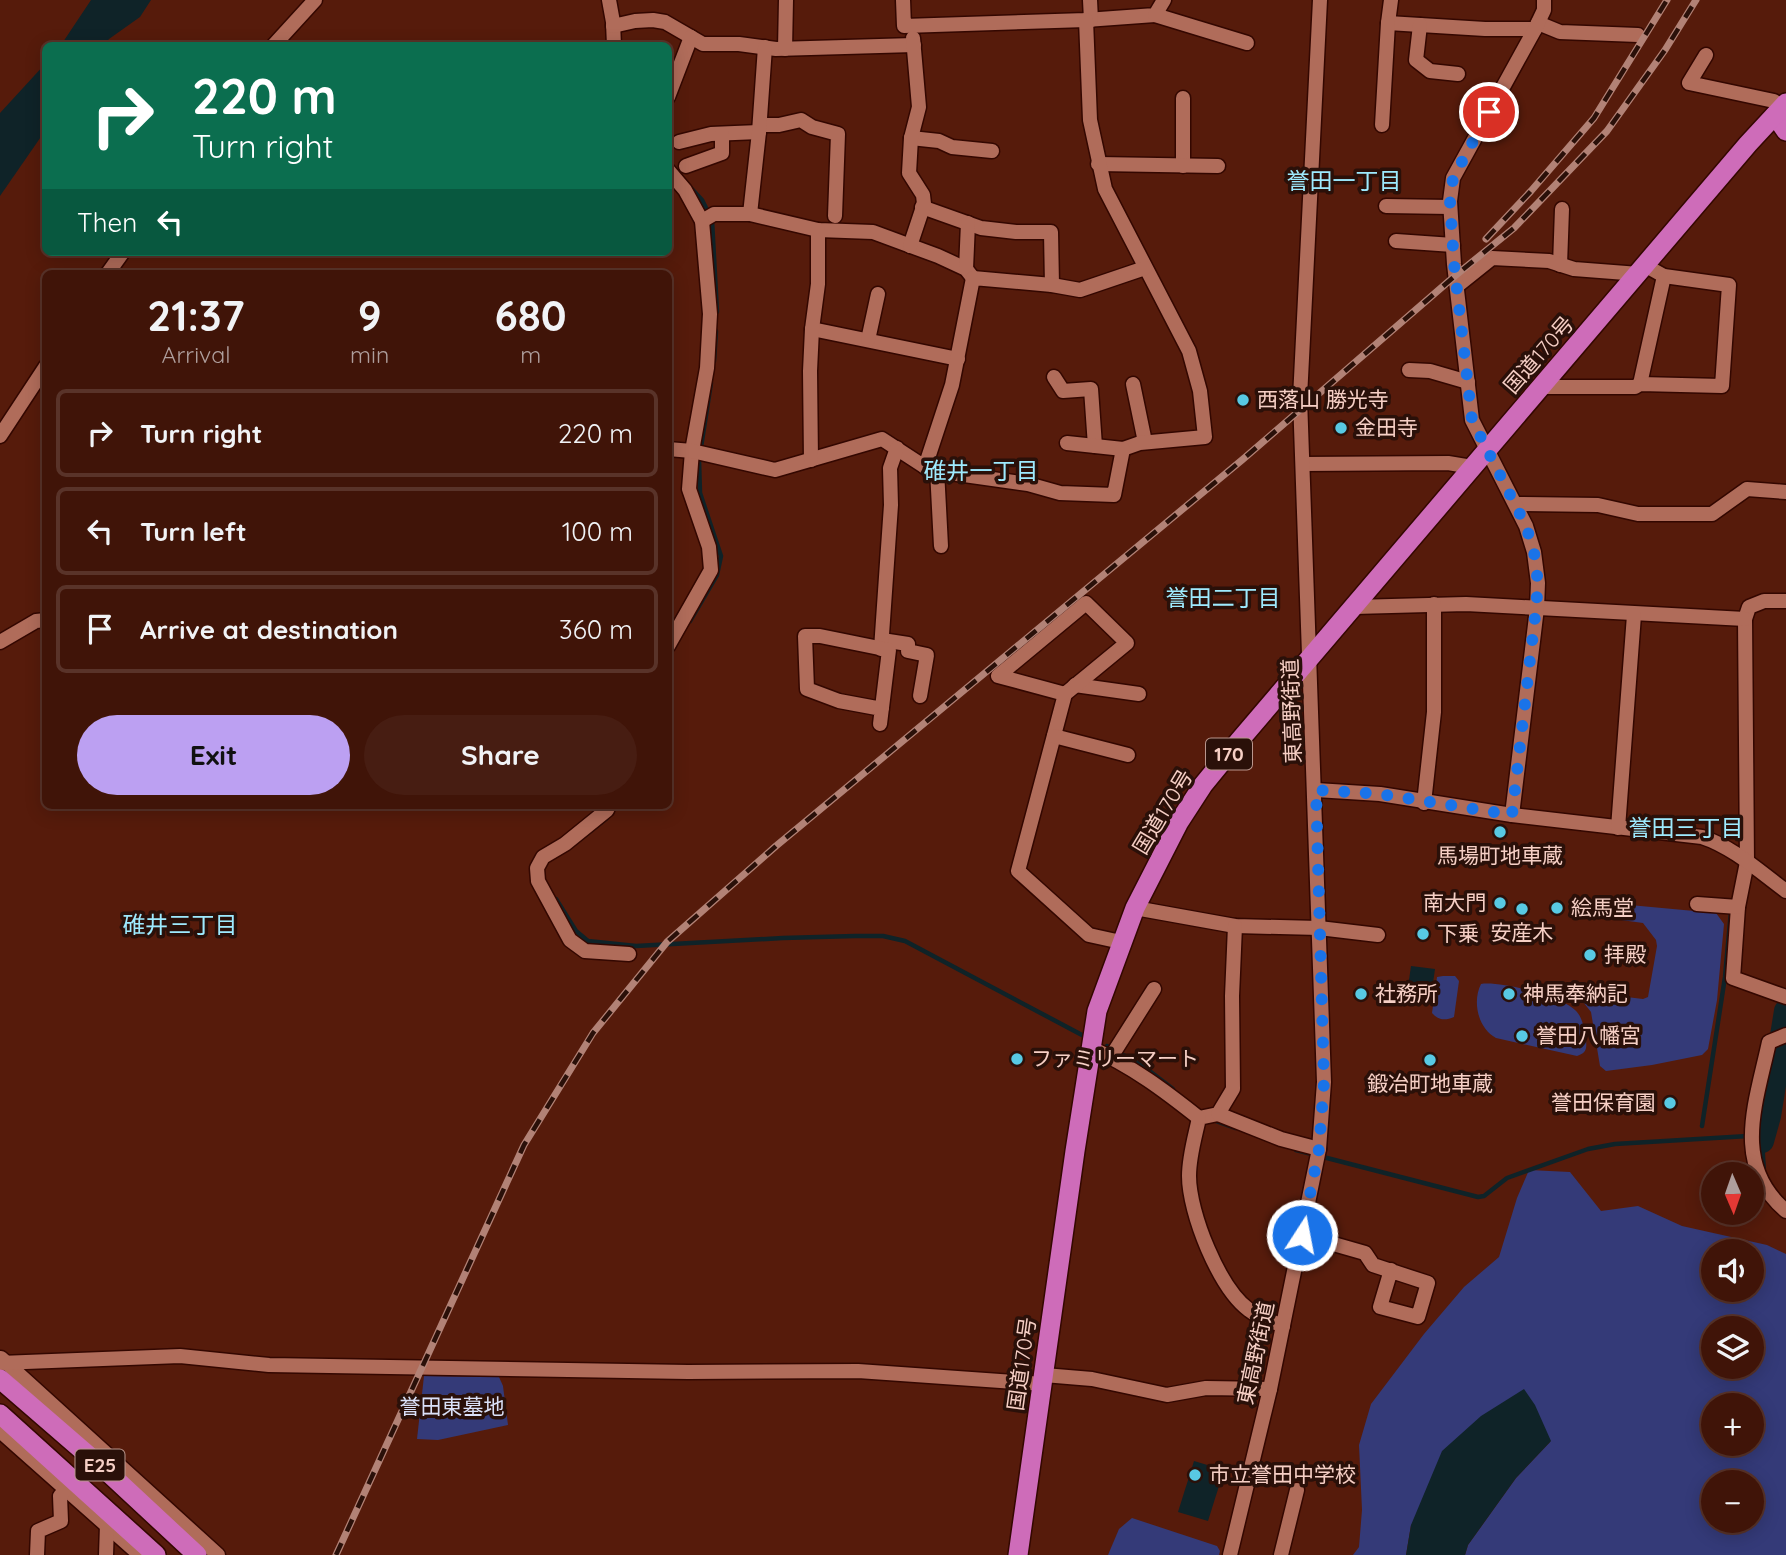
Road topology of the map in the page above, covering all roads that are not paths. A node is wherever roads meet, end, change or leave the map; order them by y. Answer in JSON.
{"nodes":[{"id":1,"x":315,"y":0,"type":"edge"},
{"id":2,"x":609,"y":0,"type":"edge"},
{"id":3,"x":786,"y":0,"type":"edge"},
{"id":4,"x":903,"y":0,"type":"edge"},
{"id":5,"x":1090,"y":0,"type":"edge"},
{"id":6,"x":1164,"y":0,"type":"edge"},
{"id":7,"x":1320,"y":0,"type":"edge"},
{"id":8,"x":1391,"y":0,"type":"edge"},
{"id":9,"x":1544,"y":0,"type":"edge"},
{"id":10,"x":1155,"y":15,"type":"junction"},
{"id":11,"x":1089,"y":20,"type":"junction"},
{"id":12,"x":1388,"y":23,"type":"junction"},
{"id":13,"x":1420,"y":24,"type":"junction"},
{"id":14,"x":613,"y":26,"type":"junction"},
{"id":15,"x":912,"y":26,"type":"junction"},
{"id":16,"x":1537,"y":26,"type":"junction"},
{"id":17,"x":1638,"y":35,"type":"dead end"},
{"id":18,"x":691,"y":37,"type":"junction"},
{"id":19,"x":276,"y":42,"type":"edge"},
{"id":20,"x":614,"y":42,"type":"edge"},
{"id":21,"x":1247,"y":43,"type":"dead end"},
{"id":22,"x":914,"y":45,"type":"junction"},
{"id":23,"x":765,"y":47,"type":"junction"},
{"id":24,"x":785,"y":49,"type":"junction"},
{"id":25,"x":1706,"y":55,"type":"dead end"},
{"id":26,"x":1458,"y":74,"type":"dead end"},
{"id":27,"x":672,"y":87,"type":"edge"},
{"id":28,"x":1183,"y":98,"type":"dead end"},
{"id":29,"x":1782,"y":114,"type":"edge"},
{"id":30,"x":1382,"y":125,"type":"dead end"},
{"id":31,"x":760,"y":129,"type":"junction"},
{"id":32,"x":722,"y":134,"type":"junction"},
{"id":33,"x":911,"y":138,"type":"junction"},
{"id":34,"x":679,"y":142,"type":"dead end"},
{"id":35,"x":992,"y":150,"type":"dead end"},
{"id":36,"x":1098,"y":164,"type":"junction"},
{"id":37,"x":686,"y":166,"type":"dead end"},
{"id":38,"x":1183,"y":166,"type":"junction"},
{"id":39,"x":1218,"y":166,"type":"dead end"},
{"id":40,"x":672,"y":175,"type":"edge"},
{"id":41,"x":1386,"y":206,"type":"dead end"},
{"id":42,"x":1450,"y":207,"type":"junction"},
{"id":43,"x":922,"y":208,"type":"junction"},
{"id":44,"x":1562,"y":209,"type":"dead end"},
{"id":45,"x":750,"y":214,"type":"junction"},
{"id":46,"x":835,"y":216,"type":"dead end"},
{"id":47,"x":702,"y":221,"type":"junction"},
{"id":48,"x":968,"y":223,"type":"junction"},
{"id":49,"x":818,"y":230,"type":"junction"},
{"id":50,"x":1396,"y":241,"type":"dead end"},
{"id":51,"x":1453,"y":245,"type":"junction"},
{"id":52,"x":910,"y":246,"type":"junction"},
{"id":53,"x":1560,"y":265,"type":"junction"},
{"id":54,"x":1145,"y":268,"type":"junction"},
{"id":55,"x":1642,"y":270,"type":"junction"},
{"id":56,"x":970,"y":274,"type":"junction"},
{"id":57,"x":1664,"y":276,"type":"junction"},
{"id":58,"x":1052,"y":285,"type":"junction"},
{"id":59,"x":1457,"y":286,"type":"junction"},
{"id":60,"x":878,"y":294,"type":"dead end"},
{"id":61,"x":812,"y":329,"type":"junction"},
{"id":62,"x":869,"y":340,"type":"junction"},
{"id":63,"x":958,"y":359,"type":"junction"},
{"id":64,"x":1409,"y":370,"type":"dead end"},
{"id":65,"x":42,"y":372,"type":"edge"},
{"id":66,"x":1054,"y":377,"type":"dead end"},
{"id":67,"x":1468,"y":382,"type":"junction"},
{"id":68,"x":1133,"y":384,"type":"dead end"},
{"id":69,"x":1640,"y":384,"type":"junction"},
{"id":70,"x":1542,"y":387,"type":"junction"},
{"id":71,"x":0,"y":436,"type":"edge"},
{"id":72,"x":1145,"y":442,"type":"junction"},
{"id":73,"x":1067,"y":443,"type":"dead end"},
{"id":74,"x":1095,"y":446,"type":"junction"},
{"id":75,"x":897,"y":448,"type":"junction"},
{"id":76,"x":672,"y":449,"type":"edge"},
{"id":77,"x":1123,"y":449,"type":"junction"},
{"id":78,"x":1487,"y":450,"type":"junction"},
{"id":79,"x":692,"y":451,"type":"junction"},
{"id":80,"x":811,"y":460,"type":"junction"},
{"id":81,"x":1303,"y":464,"type":"junction"},
{"id":82,"x":1472,"y":467,"type":"junction"},
{"id":83,"x":931,"y":468,"type":"junction"},
{"id":84,"x":1786,"y":492,"type":"edge"},
{"id":85,"x":1517,"y":504,"type":"junction"},
{"id":86,"x":941,"y":546,"type":"dead end"},
{"id":87,"x":1786,"y":601,"type":"edge"},
{"id":88,"x":1434,"y":604,"type":"junction"},
{"id":89,"x":1354,"y":607,"type":"junction"},
{"id":90,"x":1536,"y":608,"type":"junction"},
{"id":91,"x":1634,"y":615,"type":"junction"},
{"id":92,"x":1745,"y":619,"type":"junction"},
{"id":93,"x":42,"y":620,"type":"edge"},
{"id":94,"x":672,"y":639,"type":"edge"},
{"id":95,"x":0,"y":642,"type":"edge"},
{"id":96,"x":882,"y":645,"type":"junction"},
{"id":97,"x":1311,"y":657,"type":"junction"},
{"id":98,"x":1070,"y":690,"type":"junction"},
{"id":99,"x":1139,"y":694,"type":"dead end"},
{"id":100,"x":920,"y":696,"type":"dead end"},
{"id":101,"x":881,"y":709,"type":"junction"},
{"id":102,"x":880,"y":724,"type":"dead end"},
{"id":103,"x":1054,"y":736,"type":"junction"},
{"id":104,"x":1128,"y":755,"type":"dead end"},
{"id":105,"x":1316,"y":790,"type":"junction"},
{"id":106,"x":1424,"y":803,"type":"junction"},
{"id":107,"x":607,"y":809,"type":"edge"},
{"id":108,"x":1512,"y":815,"type":"junction"},
{"id":109,"x":1618,"y":828,"type":"junction"},
{"id":110,"x":1746,"y":862,"type":"junction"},
{"id":111,"x":1786,"y":891,"type":"edge"},
{"id":112,"x":1697,"y":904,"type":"dead end"},
{"id":113,"x":1738,"y":907,"type":"junction"},
{"id":114,"x":1135,"y":908,"type":"junction"},
{"id":115,"x":1235,"y":926,"type":"junction"},
{"id":116,"x":1319,"y":928,"type":"junction"},
{"id":117,"x":1378,"y":935,"type":"dead end"},
{"id":118,"x":1121,"y":942,"type":"junction"},
{"id":119,"x":629,"y":954,"type":"dead end"},
{"id":120,"x":1154,"y":989,"type":"dead end"},
{"id":121,"x":1785,"y":997,"type":"edge"},
{"id":122,"x":1782,"y":1036,"type":"edge"},
{"id":123,"x":1091,"y":1048,"type":"junction"},
{"id":124,"x":1111,"y":1057,"type":"junction"},
{"id":125,"x":1218,"y":1114,"type":"junction"},
{"id":126,"x":1199,"y":1118,"type":"junction"},
{"id":127,"x":1318,"y":1154,"type":"junction"},
{"id":128,"x":1786,"y":1211,"type":"edge"},
{"id":129,"x":1302,"y":1235,"type":"junction"},
{"id":130,"x":1391,"y":1270,"type":"dead end"},
{"id":131,"x":1283,"y":1326,"type":"junction"},
{"id":132,"x":1,"y":1365,"type":"edge"},
{"id":133,"x":1044,"y":1379,"type":"junction"},
{"id":134,"x":1270,"y":1389,"type":"junction"},
{"id":135,"x":0,"y":1414,"type":"edge"},
{"id":136,"x":0,"y":1431,"type":"edge"},
{"id":137,"x":66,"y":1489,"type":"junction"},
{"id":138,"x":1297,"y":1490,"type":"dead end"},
{"id":139,"x":107,"y":1525,"type":"junction"},
{"id":140,"x":37,"y":1555,"type":"edge"},
{"id":141,"x":106,"y":1555,"type":"edge"},
{"id":142,"x":140,"y":1555,"type":"edge"},
{"id":143,"x":156,"y":1555,"type":"edge"},
{"id":144,"x":197,"y":1555,"type":"edge"},
{"id":145,"x":218,"y":1555,"type":"edge"},
{"id":146,"x":1018,"y":1555,"type":"edge"},
{"id":147,"x":1230,"y":1555,"type":"edge"},
{"id":148,"x":1281,"y":1555,"type":"edge"}],
"edges":[{"from":1,"to":19,"type":"street"},
{"from":2,"to":14,"type":"street"},
{"from":3,"to":24,"type":"street"},
{"from":4,"to":15,"type":"street"},
{"from":5,"to":11,"type":"street"},
{"from":6,"to":10,"type":"street"},
{"from":7,"to":81,"type":"street","name":"東高野街道"},
{"from":8,"to":12,"type":"street"},
{"from":9,"to":16,"type":"street"},
{"from":10,"to":11,"type":"street"},
{"from":10,"to":21,"type":"street"},
{"from":11,"to":15,"type":"street"},
{"from":11,"to":36,"type":"street"},
{"from":12,"to":13,"type":"street"},
{"from":12,"to":30,"type":"street"},
{"from":13,"to":16,"type":"street"},
{"from":13,"to":26,"type":"street"},
{"from":14,"to":18,"type":"street"},
{"from":14,"to":20,"type":"street"},
{"from":15,"to":22,"type":"street"},
{"from":16,"to":17,"type":"street"},
{"from":16,"to":42,"type":"street"},
{"from":18,"to":23,"type":"street"},
{"from":18,"to":27,"type":"street"},
{"from":22,"to":24,"type":"street"},
{"from":22,"to":33,"type":"street"},
{"from":23,"to":24,"type":"street"},
{"from":23,"to":31,"type":"street"},
{"from":25,"to":29,"type":"street"},
{"from":28,"to":38,"type":"street"},
{"from":29,"to":55,"type":"highway","name":"国道170号","number":"170"},
{"from":31,"to":32,"type":"street"},
{"from":31,"to":45,"type":"street"},
{"from":31,"to":46,"type":"street"},
{"from":32,"to":34,"type":"street"},
{"from":32,"to":37,"type":"street"},
{"from":33,"to":35,"type":"street"},
{"from":33,"to":43,"type":"street"},
{"from":36,"to":38,"type":"street"},
{"from":36,"to":54,"type":"street"},
{"from":38,"to":39,"type":"street"},
{"from":40,"to":47,"type":"street"},
{"from":41,"to":42,"type":"street"},
{"from":42,"to":51,"type":"street"},
{"from":43,"to":48,"type":"street"},
{"from":43,"to":52,"type":"street"},
{"from":44,"to":53,"type":"street"},
{"from":45,"to":47,"type":"street"},
{"from":45,"to":49,"type":"street"},
{"from":47,"to":79,"type":"street"},
{"from":48,"to":56,"type":"street"},
{"from":48,"to":58,"type":"street"},
{"from":49,"to":52,"type":"street"},
{"from":49,"to":61,"type":"street"},
{"from":50,"to":51,"type":"street"},
{"from":51,"to":59,"type":"street"},
{"from":52,"to":56,"type":"street"},
{"from":53,"to":55,"type":"street"},
{"from":53,"to":59,"type":"street"},
{"from":54,"to":58,"type":"street"},
{"from":54,"to":72,"type":"street"},
{"from":55,"to":57,"type":"street"},
{"from":55,"to":70,"type":"highway","name":"国道170号","number":"170"},
{"from":56,"to":58,"type":"street"},
{"from":56,"to":63,"type":"street"},
{"from":57,"to":69,"type":"street"},
{"from":57,"to":69,"type":"street"},
{"from":59,"to":67,"type":"street"},
{"from":60,"to":62,"type":"street"},
{"from":61,"to":62,"type":"street"},
{"from":61,"to":80,"type":"street"},
{"from":62,"to":63,"type":"street"},
{"from":63,"to":83,"type":"street"},
{"from":64,"to":67,"type":"street"},
{"from":65,"to":71,"type":"street"},
{"from":66,"to":74,"type":"street"},
{"from":67,"to":78,"type":"street"},
{"from":68,"to":72,"type":"street"},
{"from":69,"to":70,"type":"street"},
{"from":70,"to":78,"type":"highway","name":"国道170号","number":"170"},
{"from":72,"to":77,"type":"street"},
{"from":73,"to":74,"type":"street"},
{"from":74,"to":77,"type":"street"},
{"from":75,"to":80,"type":"street"},
{"from":75,"to":83,"type":"street"},
{"from":75,"to":96,"type":"street"},
{"from":76,"to":79,"type":"street"},
{"from":77,"to":83,"type":"street"},
{"from":78,"to":82,"type":"highway","name":"国道170号","number":"170"},
{"from":78,"to":85,"type":"street"},
{"from":79,"to":80,"type":"street"},
{"from":79,"to":94,"type":"street"},
{"from":81,"to":82,"type":"street"},
{"from":81,"to":97,"type":"street","name":"東高野街道"},
{"from":82,"to":89,"type":"highway","name":"国道170号","number":"170"},
{"from":83,"to":86,"type":"street"},
{"from":84,"to":85,"type":"street"},
{"from":85,"to":90,"type":"street"},
{"from":87,"to":92,"type":"street"},
{"from":88,"to":89,"type":"street"},
{"from":88,"to":90,"type":"street"},
{"from":88,"to":106,"type":"street"},
{"from":89,"to":97,"type":"highway","name":"国道170号","number":"170"},
{"from":90,"to":91,"type":"street"},
{"from":90,"to":108,"type":"street"},
{"from":91,"to":92,"type":"street"},
{"from":91,"to":109,"type":"street"},
{"from":92,"to":110,"type":"street"},
{"from":93,"to":95,"type":"street"},
{"from":96,"to":100,"type":"street"},
{"from":96,"to":101,"type":"street"},
{"from":96,"to":101,"type":"street"},
{"from":97,"to":105,"type":"street","name":"東高野街道"},
{"from":97,"to":114,"type":"highway","name":"国道170号","number":"170"},
{"from":98,"to":98,"type":"street"},
{"from":98,"to":99,"type":"street"},
{"from":98,"to":103,"type":"street"},
{"from":101,"to":102,"type":"street"},
{"from":103,"to":104,"type":"street"},
{"from":103,"to":118,"type":"street"},
{"from":105,"to":106,"type":"street"},
{"from":105,"to":116,"type":"street","name":"東高野街道"},
{"from":106,"to":108,"type":"street"},
{"from":107,"to":119,"type":"street"},
{"from":108,"to":109,"type":"street"},
{"from":109,"to":110,"type":"street"},
{"from":110,"to":111,"type":"street"},
{"from":110,"to":113,"type":"street"},
{"from":112,"to":113,"type":"street"},
{"from":113,"to":121,"type":"street"},
{"from":114,"to":115,"type":"street"},
{"from":114,"to":118,"type":"highway","name":"国道170号","number":"170"},
{"from":115,"to":116,"type":"street"},
{"from":115,"to":125,"type":"street"},
{"from":116,"to":117,"type":"street"},
{"from":116,"to":127,"type":"street","name":"東高野街道"},
{"from":118,"to":123,"type":"highway","name":"国道170号","number":"170"},
{"from":120,"to":124,"type":"street"},
{"from":122,"to":128,"type":"street"},
{"from":123,"to":124,"type":"street"},
{"from":123,"to":133,"type":"highway","name":"国道170号","number":"170"},
{"from":124,"to":126,"type":"street"},
{"from":125,"to":126,"type":"street"},
{"from":125,"to":127,"type":"street"},
{"from":126,"to":131,"type":"street"},
{"from":127,"to":129,"type":"street","name":"東高野街道"},
{"from":129,"to":130,"type":"street"},
{"from":129,"to":131,"type":"street","name":"東高野街道"},
{"from":131,"to":134,"type":"street","name":"東高野街道"},
{"from":132,"to":133,"type":"street"},
{"from":132,"to":144,"type":"highway","number":"E25"},
{"from":132,"to":145,"type":"street"},
{"from":133,"to":134,"type":"street"},
{"from":133,"to":146,"type":"highway","name":"国道170号","number":"170"},
{"from":134,"to":147,"type":"street","name":"東高野街道"},
{"from":135,"to":143,"type":"highway","number":"E25"},
{"from":136,"to":137,"type":"street"},
{"from":137,"to":139,"type":"street"},
{"from":137,"to":140,"type":"street"},
{"from":138,"to":148,"type":"street"},
{"from":139,"to":141,"type":"street"},
{"from":139,"to":142,"type":"street"}]}
